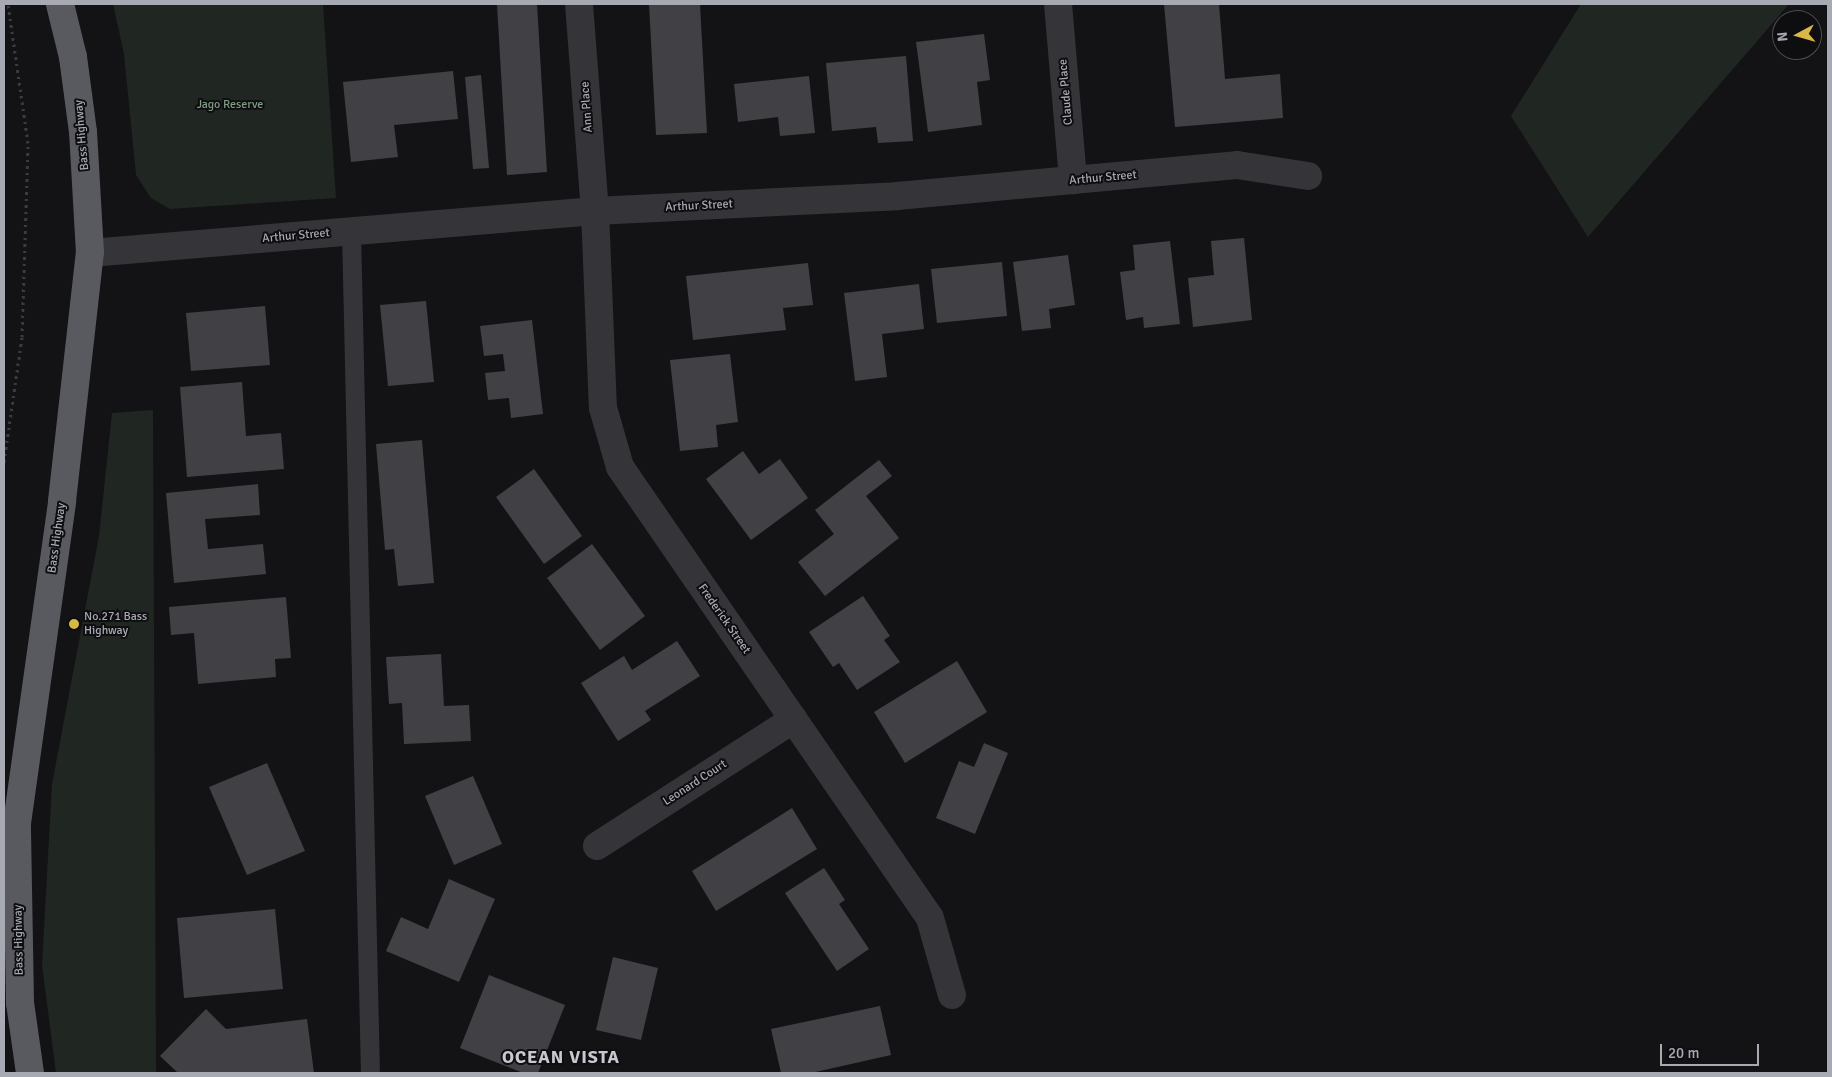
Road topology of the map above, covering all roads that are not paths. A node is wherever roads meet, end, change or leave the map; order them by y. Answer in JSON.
{"nodes":[{"id":1,"x":60,"y":4,"type":"edge"},
{"id":2,"x":579,"y":4,"type":"edge"},
{"id":3,"x":1058,"y":4,"type":"edge"},
{"id":4,"x":1308,"y":176,"type":"dead end"},
{"id":5,"x":1073,"y":180,"type":"junction"},
{"id":6,"x":595,"y":211,"type":"junction"},
{"id":7,"x":351,"y":231,"type":"junction"},
{"id":8,"x":90,"y":253,"type":"junction"},
{"id":9,"x":794,"y":719,"type":"junction"},
{"id":10,"x":596,"y":846,"type":"dead end"},
{"id":11,"x":952,"y":994,"type":"dead end"},
{"id":12,"x":30,"y":1073,"type":"edge"},
{"id":13,"x":370,"y":1073,"type":"edge"}],
"edges":[{"from":1,"to":8,"type":"highway","name":"Bass Highway"},
{"from":2,"to":6,"type":"street","name":"Ann Place"},
{"from":3,"to":5,"type":"street","name":"Claude Place"},
{"from":4,"to":5,"type":"street","name":"Arthur Street"},
{"from":5,"to":6,"type":"street","name":"Arthur Street"},
{"from":6,"to":7,"type":"street","name":"Arthur Street"},
{"from":6,"to":9,"type":"street","name":"Frederick Street"},
{"from":7,"to":8,"type":"street","name":"Arthur Street"},
{"from":7,"to":13,"type":"lane"},
{"from":8,"to":12,"type":"highway","name":"Bass Highway"},
{"from":9,"to":10,"type":"street","name":"Leonard Court"},
{"from":9,"to":11,"type":"street","name":"Frederick Street"}]}
